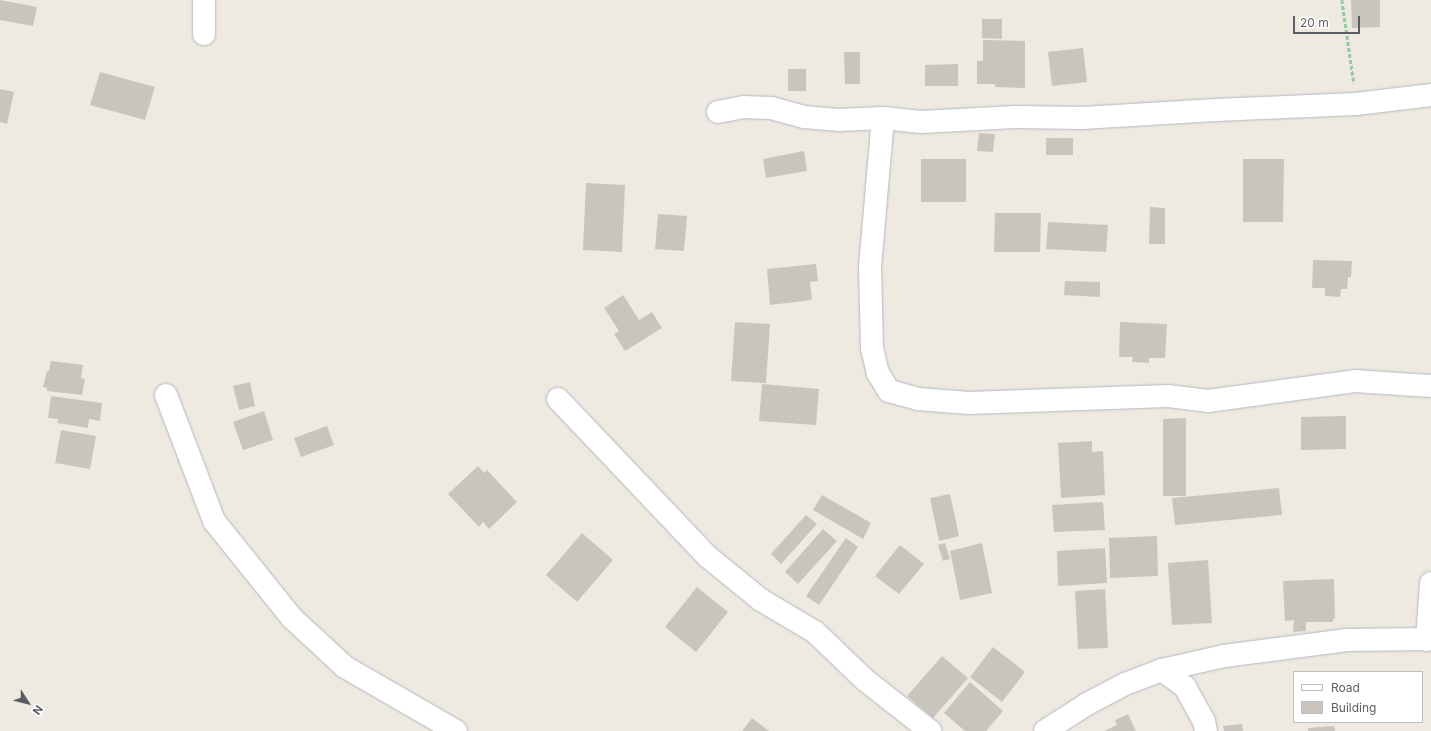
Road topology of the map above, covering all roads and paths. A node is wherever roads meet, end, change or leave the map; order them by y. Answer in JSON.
{"nodes":[{"id":1,"x":204,"y":0,"type":"edge"},
{"id":2,"x":1342,"y":0,"type":"edge"},
{"id":3,"x":204,"y":34,"type":"dead end"},
{"id":4,"x":1431,"y":95,"type":"edge"},
{"id":5,"x":1356,"y":104,"type":"junction"},
{"id":6,"x":718,"y":112,"type":"dead end"},
{"id":7,"x":883,"y":118,"type":"junction"},
{"id":8,"x":1431,"y":386,"type":"edge"},
{"id":9,"x":166,"y":395,"type":"dead end"},
{"id":10,"x":558,"y":399,"type":"dead end"},
{"id":11,"x":1431,"y":583,"type":"edge"},
{"id":12,"x":1429,"y":639,"type":"edge"},
{"id":13,"x":1162,"y":670,"type":"junction"},
{"id":14,"x":456,"y":731,"type":"edge"},
{"id":15,"x":930,"y":731,"type":"edge"},
{"id":16,"x":1045,"y":731,"type":"edge"},
{"id":17,"x":1206,"y":731,"type":"edge"}],
"edges":[{"from":1,"to":3,"type":"street"},
{"from":2,"to":5,"type":"path"},
{"from":4,"to":5,"type":"street"},
{"from":5,"to":7,"type":"street"},
{"from":6,"to":7,"type":"street"},
{"from":7,"to":8,"type":"street"},
{"from":9,"to":14,"type":"street"},
{"from":10,"to":15,"type":"street"},
{"from":11,"to":12,"type":"street"},
{"from":12,"to":13,"type":"street"},
{"from":13,"to":16,"type":"street"},
{"from":13,"to":17,"type":"street"}]}
